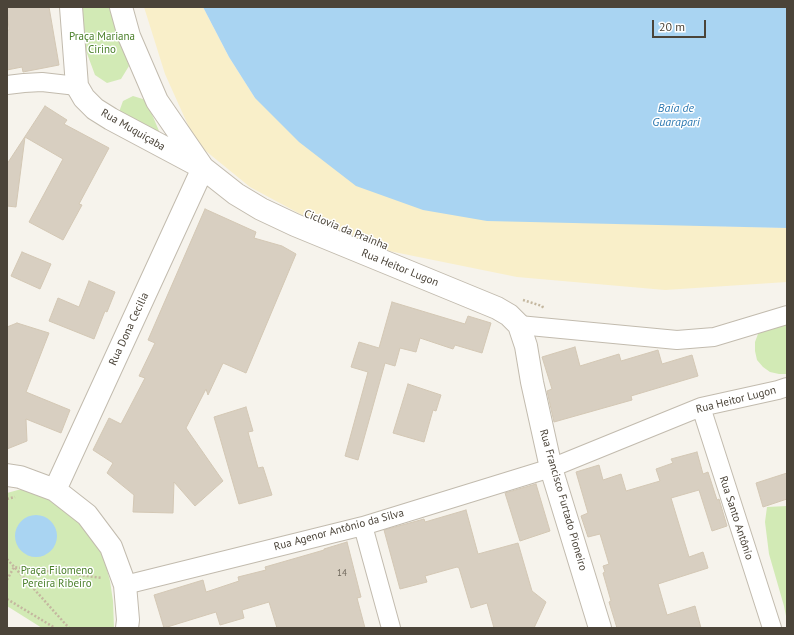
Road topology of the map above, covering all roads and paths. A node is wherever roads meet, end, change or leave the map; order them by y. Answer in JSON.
{"nodes":[{"id":1,"x":71,"y":7,"type":"edge"},
{"id":2,"x":121,"y":7,"type":"edge"},
{"id":3,"x":7,"y":85,"type":"edge"},
{"id":4,"x":77,"y":86,"type":"junction"},
{"id":5,"x":202,"y":168,"type":"junction"},
{"id":6,"x":517,"y":298,"type":"dead end"},
{"id":7,"x":546,"y":310,"type":"dead end"},
{"id":8,"x":787,"y":315,"type":"edge"},
{"id":9,"x":519,"y":325,"type":"junction"},
{"id":10,"x":787,"y":387,"type":"edge"},
{"id":11,"x":701,"y":407,"type":"junction"},
{"id":12,"x":551,"y":468,"type":"junction"},
{"id":13,"x":7,"y":476,"type":"edge"},
{"id":14,"x":55,"y":490,"type":"junction"},
{"id":15,"x":18,"y":497,"type":"dead end"},
{"id":16,"x":7,"y":500,"type":"edge"},
{"id":17,"x":363,"y":526,"type":"junction"},
{"id":18,"x":7,"y":559,"type":"edge"},
{"id":19,"x":14,"y":567,"type":"junction"},
{"id":20,"x":100,"y":572,"type":"dead end"},
{"id":21,"x":102,"y":578,"type":"junction"},
{"id":22,"x":7,"y":580,"type":"edge"},
{"id":23,"x":103,"y":582,"type":"dead end"},
{"id":24,"x":125,"y":585,"type":"junction"},
{"id":25,"x":7,"y":599,"type":"edge"},
{"id":26,"x":55,"y":628,"type":"edge"},
{"id":27,"x":69,"y":628,"type":"edge"},
{"id":28,"x":127,"y":628,"type":"edge"},
{"id":29,"x":391,"y":628,"type":"edge"},
{"id":30,"x":600,"y":628,"type":"edge"},
{"id":31,"x":772,"y":628,"type":"edge"}],
"edges":[{"from":1,"to":4,"type":"street"},
{"from":2,"to":5,"type":"street","name":"Rua Heitor Lugon"},
{"from":3,"to":4,"type":"street"},
{"from":4,"to":5,"type":"street","name":"Rua Muquiçaba"},
{"from":5,"to":9,"type":"street","name":"Rua Heitor Lugon"},
{"from":5,"to":14,"type":"street","name":"Rua Dona Cecilia"},
{"from":6,"to":7,"type":"path"},
{"from":8,"to":9,"type":"street"},
{"from":9,"to":12,"type":"street","name":"Rua Francisco Furtado Pioneiro"},
{"from":10,"to":11,"type":"street","name":"Rua Heitor Lugon"},
{"from":11,"to":12,"type":"street","name":"Rua Heitor Lugon"},
{"from":11,"to":31,"type":"street","name":"Rua Santo Antônio"},
{"from":12,"to":17,"type":"street","name":"Rua Agenor Antônio da Silva"},
{"from":12,"to":30,"type":"street","name":"Rua Francisco Furtado Pioneiro"},
{"from":13,"to":14,"type":"street"},
{"from":14,"to":24,"type":"street"},
{"from":15,"to":16,"type":"path"},
{"from":17,"to":24,"type":"street","name":"Rua Agenor Antônio da Silva"},
{"from":17,"to":29,"type":"street"},
{"from":18,"to":19,"type":"path"},
{"from":19,"to":21,"type":"path"},
{"from":19,"to":22,"type":"path"},
{"from":19,"to":27,"type":"path"},
{"from":20,"to":21,"type":"path"},
{"from":21,"to":23,"type":"path"},
{"from":24,"to":28,"type":"street"},
{"from":25,"to":26,"type":"path"}]}
